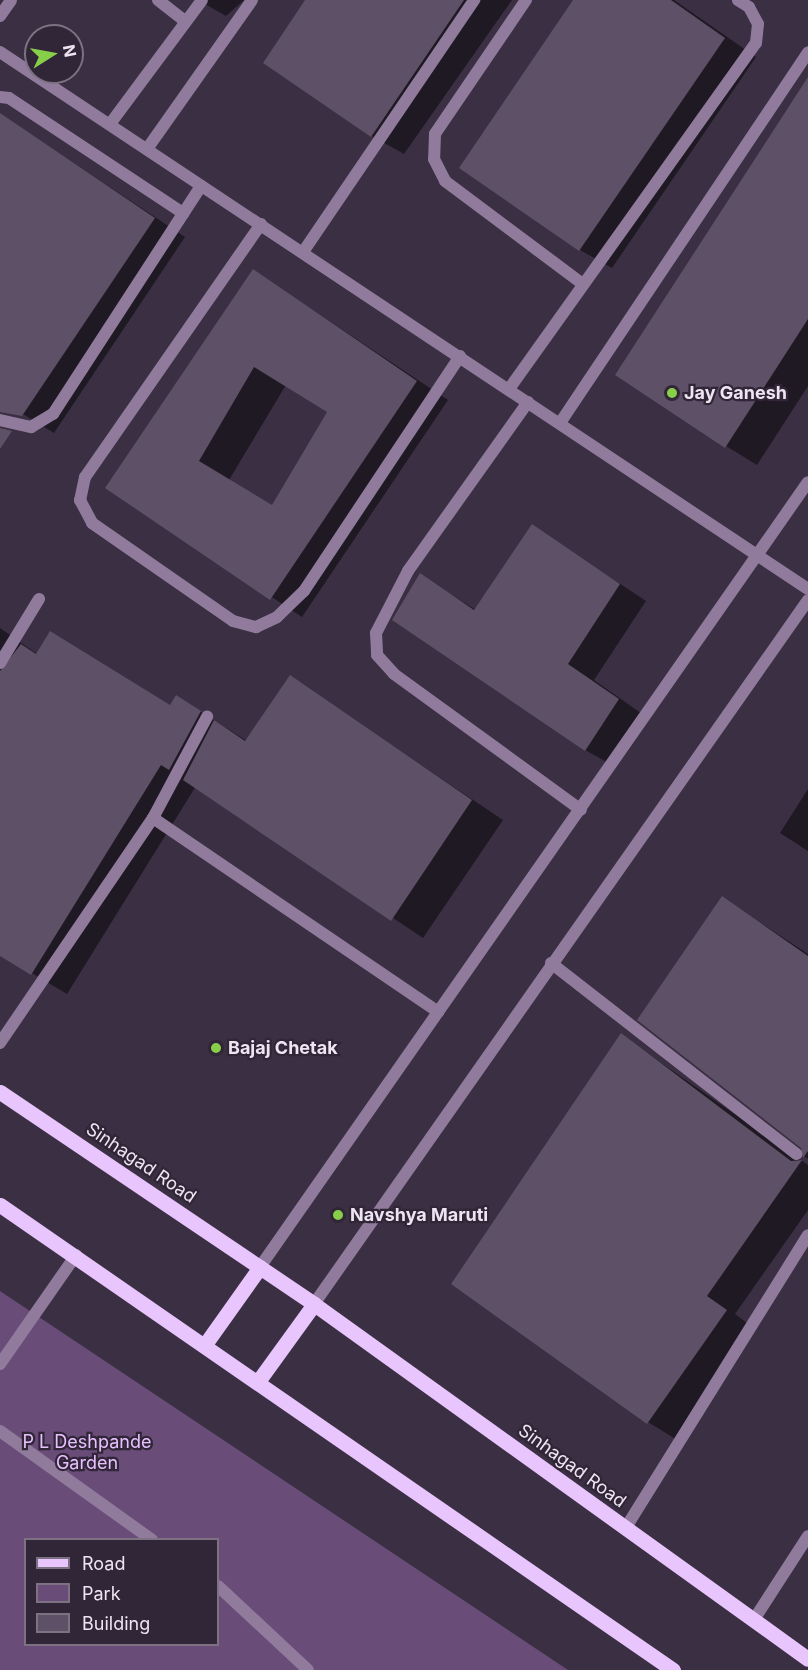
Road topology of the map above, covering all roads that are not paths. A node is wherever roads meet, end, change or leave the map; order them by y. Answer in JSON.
{"nodes":[{"id":1,"x":11,"y":0,"type":"edge"},
{"id":2,"x":158,"y":0,"type":"edge"},
{"id":3,"x":201,"y":0,"type":"edge"},
{"id":4,"x":252,"y":0,"type":"edge"},
{"id":5,"x":474,"y":0,"type":"edge"},
{"id":6,"x":526,"y":0,"type":"edge"},
{"id":7,"x":738,"y":0,"type":"edge"},
{"id":8,"x":0,"y":16,"type":"edge"},
{"id":9,"x":185,"y":21,"type":"junction"},
{"id":10,"x":0,"y":52,"type":"edge"},
{"id":11,"x":808,"y":52,"type":"edge"},
{"id":12,"x":0,"y":97,"type":"edge"},
{"id":13,"x":110,"y":124,"type":"junction"},
{"id":14,"x":147,"y":148,"type":"junction"},
{"id":15,"x":201,"y":186,"type":"junction"},
{"id":16,"x":183,"y":213,"type":"junction"},
{"id":17,"x":261,"y":224,"type":"junction"},
{"id":18,"x":303,"y":252,"type":"junction"},
{"id":19,"x":580,"y":282,"type":"junction"},
{"id":20,"x":460,"y":356,"type":"junction"},
{"id":21,"x":509,"y":389,"type":"junction"},
{"id":22,"x":528,"y":402,"type":"junction"},
{"id":23,"x":0,"y":420,"type":"edge"},
{"id":24,"x":560,"y":423,"type":"junction"},
{"id":25,"x":808,"y":482,"type":"edge"},
{"id":26,"x":760,"y":556,"type":"junction"},
{"id":27,"x":808,"y":589,"type":"edge"},
{"id":28,"x":39,"y":599,"type":"dead end"},
{"id":29,"x":808,"y":600,"type":"edge"},
{"id":30,"x":0,"y":663,"type":"edge"},
{"id":31,"x":207,"y":717,"type":"dead end"},
{"id":32,"x":581,"y":810,"type":"junction"},
{"id":33,"x":153,"y":818,"type":"junction"},
{"id":34,"x":551,"y":963,"type":"junction"},
{"id":35,"x":438,"y":1012,"type":"junction"},
{"id":36,"x":0,"y":1043,"type":"edge"},
{"id":37,"x":0,"y":1092,"type":"edge"},
{"id":38,"x":796,"y":1154,"type":"dead end"},
{"id":39,"x":0,"y":1205,"type":"edge"},
{"id":40,"x":808,"y":1235,"type":"edge"},
{"id":41,"x":76,"y":1255,"type":"junction"},
{"id":42,"x":260,"y":1267,"type":"junction"},
{"id":43,"x":314,"y":1304,"type":"junction"},
{"id":44,"x":206,"y":1343,"type":"junction"},
{"id":45,"x":0,"y":1364,"type":"edge"},
{"id":46,"x":259,"y":1380,"type":"junction"},
{"id":47,"x":0,"y":1431,"type":"edge"},
{"id":48,"x":625,"y":1529,"type":"junction"},
{"id":49,"x":808,"y":1536,"type":"edge"},
{"id":50,"x":151,"y":1538,"type":"edge"},
{"id":51,"x":219,"y":1587,"type":"edge"},
{"id":52,"x":753,"y":1621,"type":"junction"},
{"id":53,"x":808,"y":1659,"type":"edge"},
{"id":54,"x":308,"y":1670,"type":"edge"},
{"id":55,"x":673,"y":1670,"type":"edge"}],
"edges":[{"from":1,"to":8,"type":"street"},
{"from":2,"to":9,"type":"street"},
{"from":3,"to":9,"type":"street"},
{"from":4,"to":14,"type":"street"},
{"from":5,"to":18,"type":"street"},
{"from":6,"to":19,"type":"street"},
{"from":7,"to":19,"type":"street"},
{"from":9,"to":13,"type":"street"},
{"from":10,"to":13,"type":"street"},
{"from":11,"to":24,"type":"street"},
{"from":12,"to":16,"type":"street"},
{"from":13,"to":14,"type":"street"},
{"from":14,"to":15,"type":"street"},
{"from":15,"to":16,"type":"street"},
{"from":15,"to":17,"type":"street"},
{"from":16,"to":23,"type":"street"},
{"from":17,"to":18,"type":"street"},
{"from":17,"to":20,"type":"street"},
{"from":18,"to":20,"type":"street"},
{"from":19,"to":21,"type":"street"},
{"from":20,"to":21,"type":"street"},
{"from":21,"to":22,"type":"street"},
{"from":22,"to":24,"type":"street"},
{"from":22,"to":32,"type":"street"},
{"from":24,"to":26,"type":"street"},
{"from":25,"to":26,"type":"street"},
{"from":26,"to":27,"type":"street"},
{"from":26,"to":32,"type":"street"},
{"from":28,"to":30,"type":"street"},
{"from":29,"to":34,"type":"street"},
{"from":31,"to":33,"type":"street"},
{"from":32,"to":35,"type":"street"},
{"from":33,"to":35,"type":"street"},
{"from":33,"to":36,"type":"street"},
{"from":34,"to":38,"type":"street"},
{"from":34,"to":43,"type":"street"},
{"from":35,"to":42,"type":"street"},
{"from":37,"to":42,"type":"main road","name":"Sinhagad Road"},
{"from":39,"to":41,"type":"main road"},
{"from":40,"to":48,"type":"street"},
{"from":41,"to":44,"type":"main road"},
{"from":41,"to":45,"type":"street"},
{"from":42,"to":43,"type":"main road","name":"Sinhagad Road"},
{"from":42,"to":44,"type":"main road"},
{"from":43,"to":46,"type":"main road"},
{"from":43,"to":48,"type":"main road","name":"Sinhagad Road"},
{"from":44,"to":46,"type":"main road"},
{"from":46,"to":55,"type":"main road"},
{"from":47,"to":50,"type":"street"},
{"from":48,"to":52,"type":"main road","name":"Sinhagad Road"},
{"from":49,"to":52,"type":"street"},
{"from":51,"to":54,"type":"street"},
{"from":52,"to":53,"type":"main road","name":"Sinhagad Road"}]}
